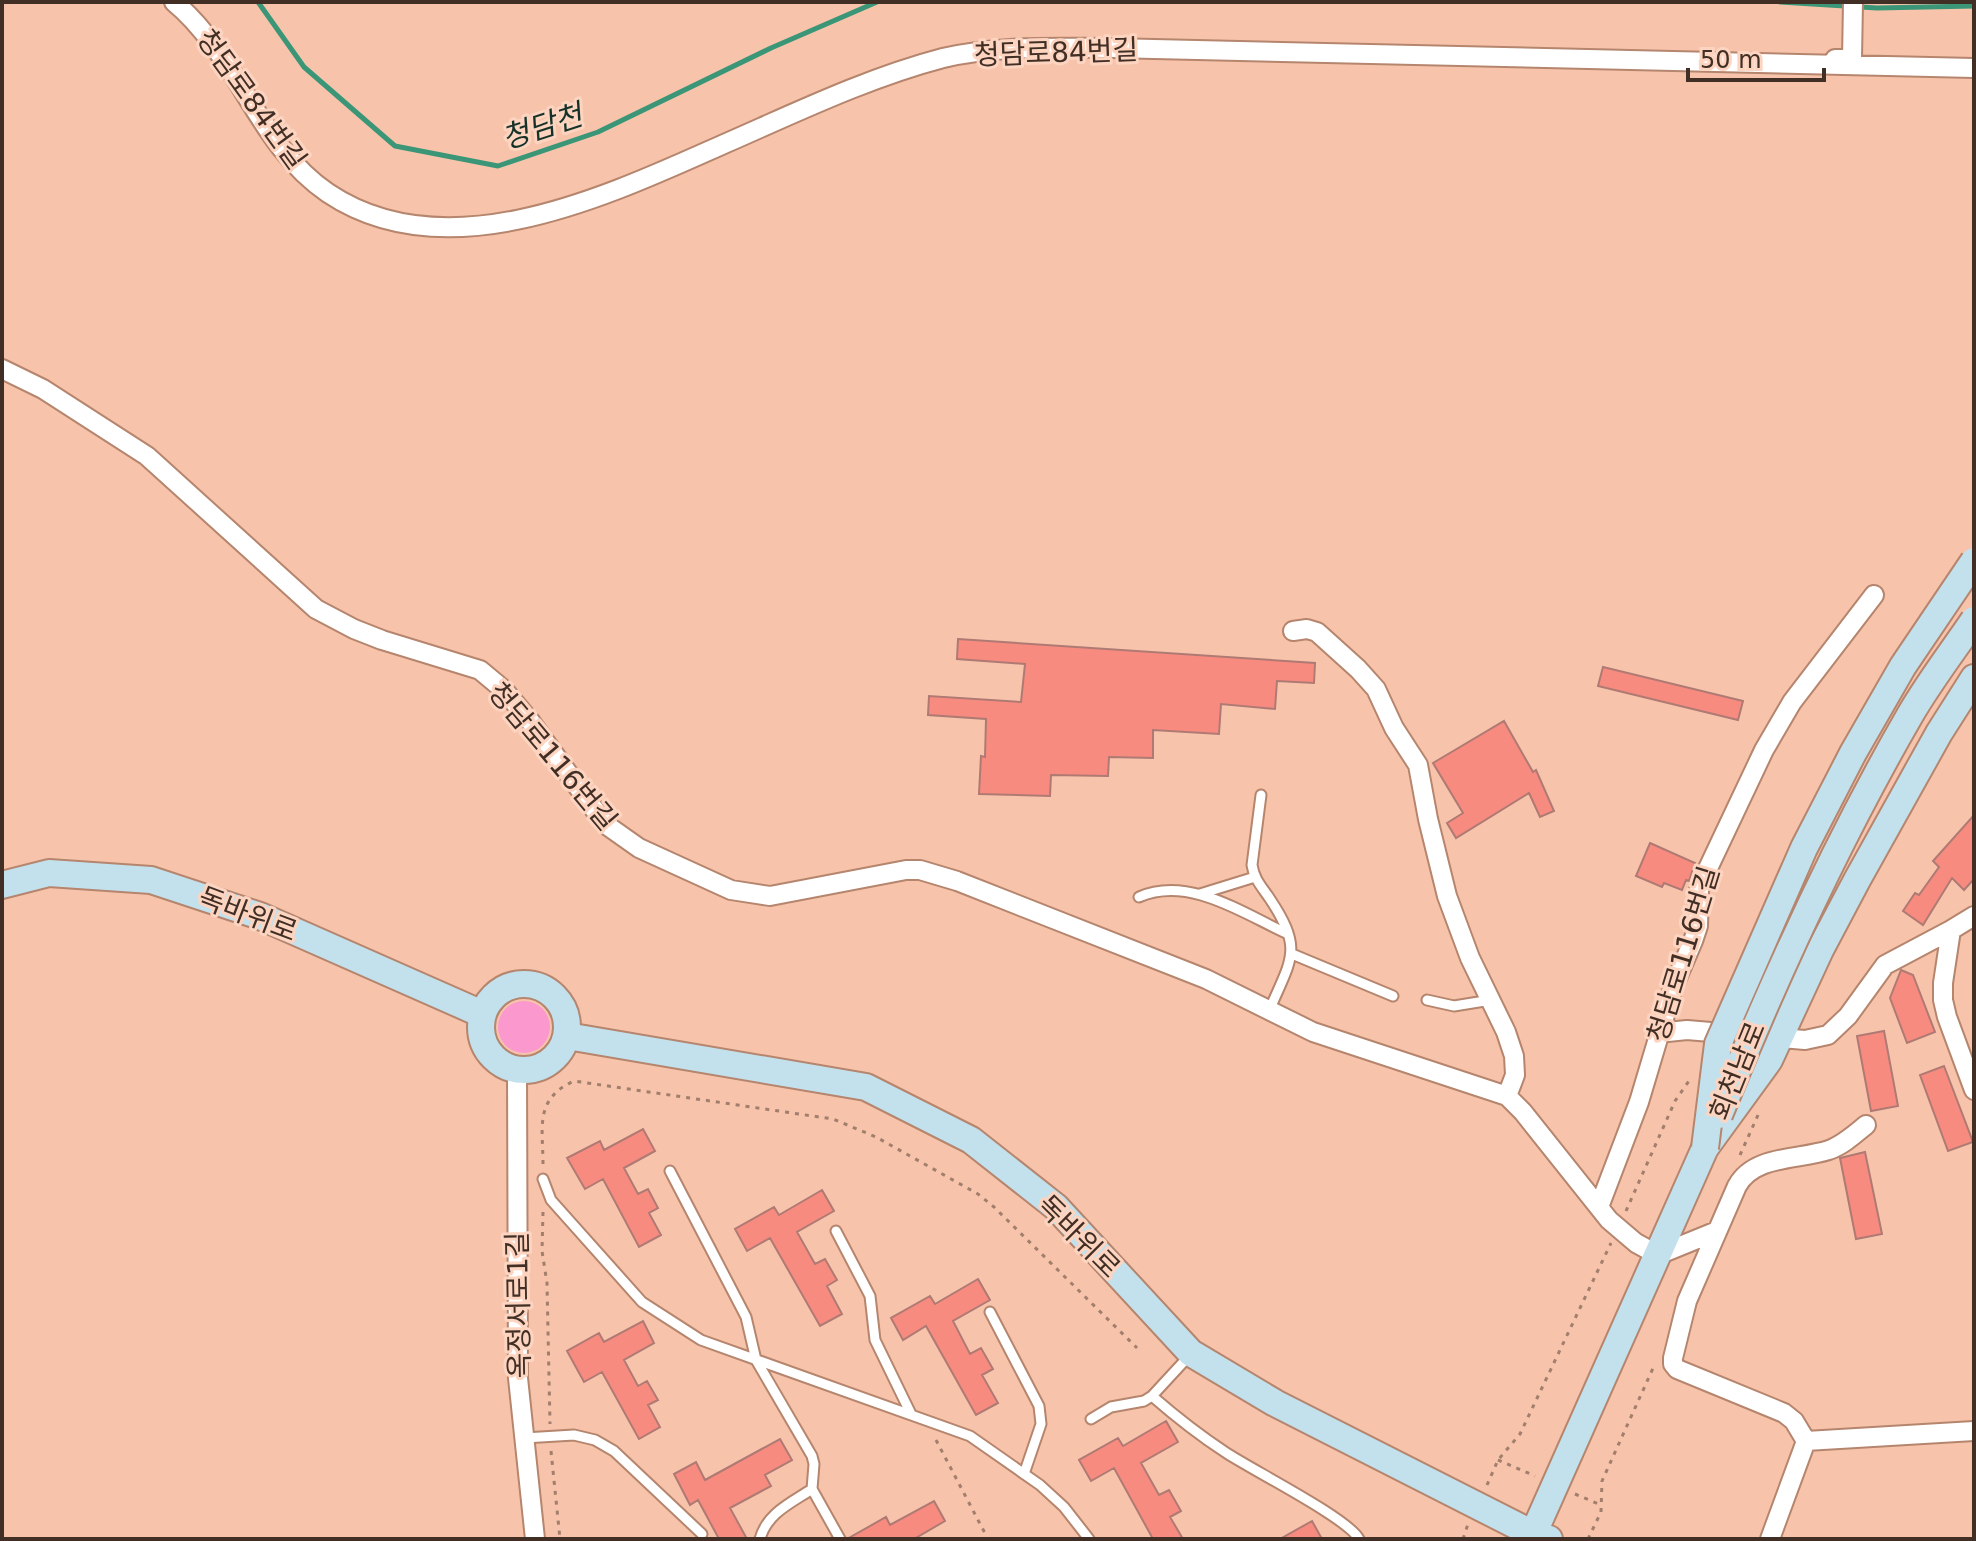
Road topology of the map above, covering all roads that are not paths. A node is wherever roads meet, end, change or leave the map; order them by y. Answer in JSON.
{"nodes":[{"id":1,"x":174,"y":2,"type":"edge"},
{"id":2,"x":1853,"y":2,"type":"edge"},
{"id":3,"x":1549,"y":60,"type":"junction"},
{"id":4,"x":1974,"y":68,"type":"edge"},
{"id":5,"x":2,"y":369,"type":"edge"},
{"id":6,"x":1974,"y":561,"type":"edge"},
{"id":7,"x":1874,"y":595,"type":"dead end"},
{"id":8,"x":1974,"y":620,"type":"edge"},
{"id":9,"x":1293,"y":631,"type":"dead end"},
{"id":10,"x":1974,"y":678,"type":"edge"},
{"id":11,"x":1261,"y":795,"type":"dead end"},
{"id":12,"x":1255,"y":877,"type":"junction"},
{"id":13,"x":2,"y":885,"type":"edge"},
{"id":14,"x":1200,"y":894,"type":"junction"},
{"id":15,"x":1139,"y":897,"type":"dead end"},
{"id":16,"x":1974,"y":916,"type":"edge"},
{"id":17,"x":1951,"y":930,"type":"junction"},
{"id":18,"x":1288,"y":934,"type":"junction"},
{"id":19,"x":1292,"y":954,"type":"junction"},
{"id":20,"x":1393,"y":996,"type":"dead end"},
{"id":21,"x":1427,"y":1000,"type":"dead end"},
{"id":22,"x":1491,"y":1000,"type":"junction"},
{"id":23,"x":1269,"y":1011,"type":"junction"},
{"id":24,"x":482,"y":1014,"type":"junction"},
{"id":25,"x":1658,"y":1033,"type":"junction"},
{"id":26,"x":567,"y":1036,"type":"junction"},
{"id":27,"x":517,"y":1070,"type":"junction"},
{"id":28,"x":1974,"y":1090,"type":"edge"},
{"id":29,"x":1507,"y":1096,"type":"junction"},
{"id":30,"x":1866,"y":1125,"type":"dead end"},
{"id":31,"x":1705,"y":1148,"type":"junction"},
{"id":32,"x":670,"y":1171,"type":"dead end"},
{"id":33,"x":543,"y":1179,"type":"road end"},
{"id":34,"x":1599,"y":1207,"type":"junction"},
{"id":35,"x":836,"y":1231,"type":"dead end"},
{"id":36,"x":1717,"y":1231,"type":"junction"},
{"id":37,"x":1658,"y":1255,"type":"junction"},
{"id":38,"x":990,"y":1312,"type":"dead end"},
{"id":39,"x":1191,"y":1353,"type":"junction"},
{"id":40,"x":756,"y":1360,"type":"junction"},
{"id":41,"x":1152,"y":1396,"type":"junction"},
{"id":42,"x":911,"y":1414,"type":"junction"},
{"id":43,"x":1091,"y":1419,"type":"dead end"},
{"id":44,"x":1974,"y":1431,"type":"edge"},
{"id":45,"x":524,"y":1438,"type":"junction"},
{"id":46,"x":1806,"y":1441,"type":"junction"},
{"id":47,"x":1024,"y":1474,"type":"junction"},
{"id":48,"x":812,"y":1489,"type":"junction"},
{"id":49,"x":702,"y":1534,"type":"dead end"},
{"id":50,"x":1538,"y":1537,"type":"edge"},
{"id":51,"x":535,"y":1539,"type":"edge"},
{"id":52,"x":760,"y":1539,"type":"edge"},
{"id":53,"x":840,"y":1539,"type":"edge"},
{"id":54,"x":1089,"y":1539,"type":"edge"},
{"id":55,"x":1359,"y":1539,"type":"edge"},
{"id":56,"x":1770,"y":1539,"type":"edge"}],
"edges":[{"from":1,"to":3,"type":"street","name":"청담로84번길"},
{"from":2,"to":3,"type":"street"},
{"from":3,"to":4,"type":"street","name":"청담로84번길"},
{"from":5,"to":23,"type":"street","name":"청담로116번길"},
{"from":6,"to":31,"type":"main road","bridge":true},
{"from":7,"to":25,"type":"street","name":"청담로116번길"},
{"from":8,"to":31,"type":"main road","name":"회천남로","bridge":true},
{"from":9,"to":22,"type":"street"},
{"from":10,"to":31,"type":"main road"},
{"from":11,"to":12,"type":"lane"},
{"from":12,"to":14,"type":"lane"},
{"from":12,"to":18,"type":"lane"},
{"from":13,"to":24,"type":"main road","name":"독바위로"},
{"from":14,"to":15,"type":"lane"},
{"from":14,"to":18,"type":"lane"},
{"from":16,"to":17,"type":"street"},
{"from":17,"to":25,"type":"street"},
{"from":17,"to":28,"type":"street"},
{"from":18,"to":19,"type":"lane"},
{"from":19,"to":20,"type":"lane"},
{"from":19,"to":23,"type":"lane"},
{"from":21,"to":22,"type":"lane"},
{"from":22,"to":29,"type":"street"},
{"from":23,"to":29,"type":"street","name":"청담로116번길"},
{"from":24,"to":26,"type":"main road"},
{"from":24,"to":27,"type":"main road"},
{"from":25,"to":34,"type":"street","name":"청담로116번길"},
{"from":26,"to":27,"type":"main road"},
{"from":26,"to":39,"type":"main road","name":"독바위로"},
{"from":27,"to":45,"type":"street","name":"옥정서로1길"},
{"from":29,"to":34,"type":"street","name":"청담로116번길"},
{"from":30,"to":36,"type":"street"},
{"from":31,"to":37,"type":"main road","name":"회천남로"},
{"from":32,"to":40,"type":"lane"},
{"from":33,"to":40,"type":"lane"},
{"from":34,"to":37,"type":"street","name":"청담로116번길"},
{"from":35,"to":42,"type":"lane"},
{"from":36,"to":37,"type":"street"},
{"from":36,"to":46,"type":"street"},
{"from":37,"to":50,"type":"main road","name":"회천남로"},
{"from":38,"to":47,"type":"lane"},
{"from":39,"to":41,"type":"lane"},
{"from":39,"to":50,"type":"main road","name":"독바위로"},
{"from":40,"to":42,"type":"lane"},
{"from":40,"to":48,"type":"lane"},
{"from":41,"to":43,"type":"lane"},
{"from":41,"to":55,"type":"lane"},
{"from":42,"to":47,"type":"lane"},
{"from":44,"to":46,"type":"street"},
{"from":45,"to":49,"type":"lane"},
{"from":45,"to":51,"type":"street","name":"옥정서로1길"},
{"from":46,"to":56,"type":"street"},
{"from":47,"to":54,"type":"lane"},
{"from":48,"to":52,"type":"lane"},
{"from":48,"to":53,"type":"lane"}]}
